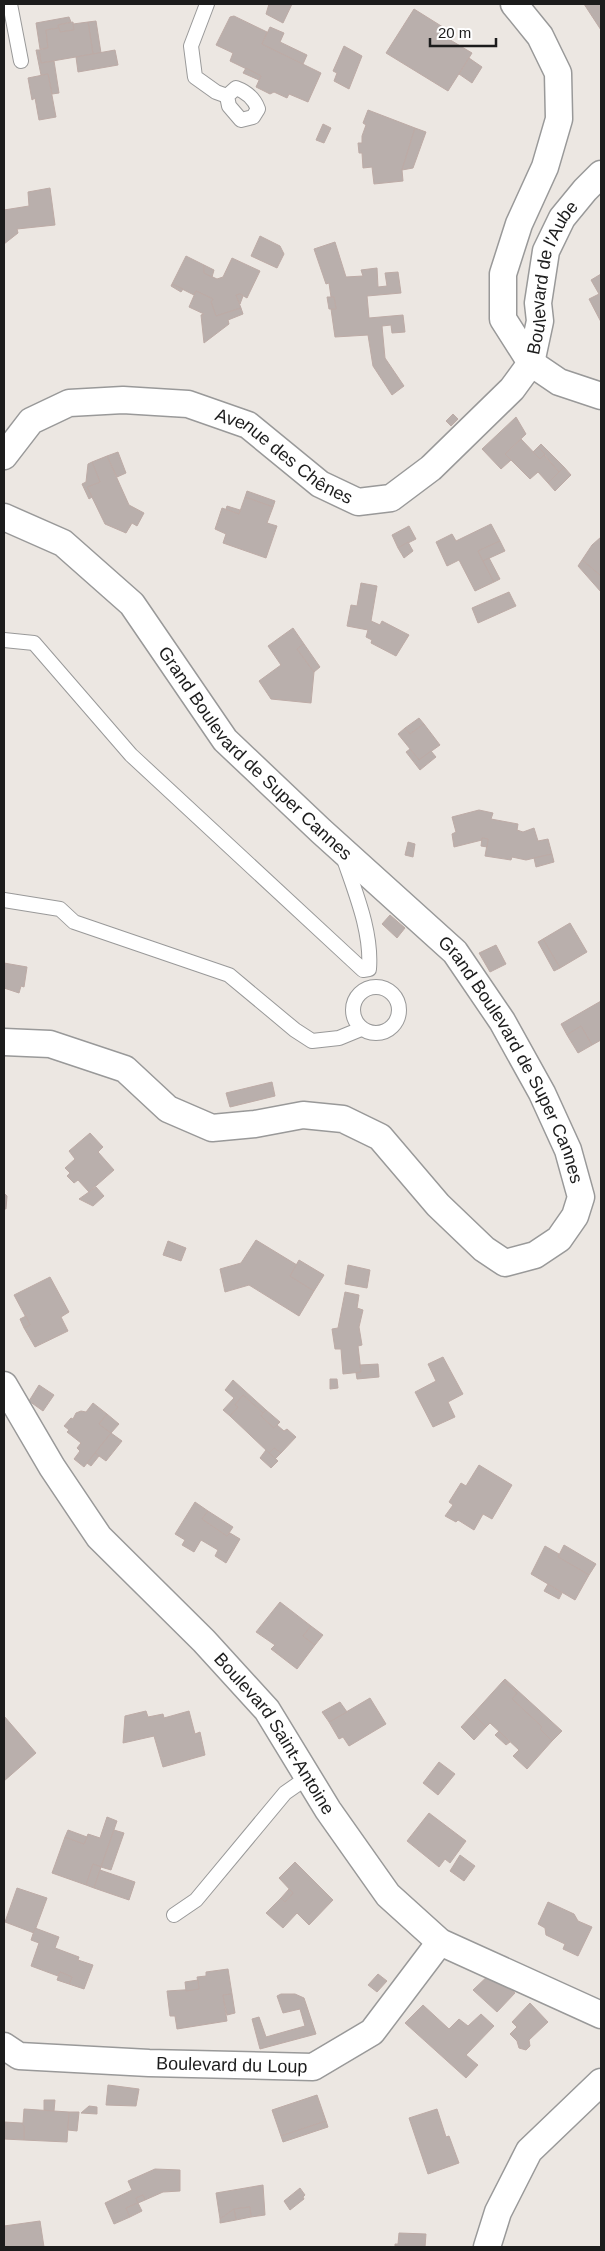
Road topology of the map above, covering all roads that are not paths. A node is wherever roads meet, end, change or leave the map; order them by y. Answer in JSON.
{"nodes":[{"id":1,"x":10,"y":4,"type":"edge"},
{"id":2,"x":207,"y":4,"type":"edge"},
{"id":3,"x":514,"y":4,"type":"edge"},
{"id":4,"x":20,"y":61,"type":"dead end"},
{"id":5,"x":227,"y":96,"type":"dead end"},
{"id":6,"x":601,"y":174,"type":"edge"},
{"id":7,"x":531,"y":363,"type":"junction"},
{"id":8,"x":601,"y":396,"type":"edge"},
{"id":9,"x":4,"y":456,"type":"edge"},
{"id":10,"x":4,"y":517,"type":"edge"},
{"id":11,"x":4,"y":640,"type":"edge"},
{"id":12,"x":341,"y":848,"type":"junction"},
{"id":13,"x":4,"y":900,"type":"edge"},
{"id":14,"x":369,"y":969,"type":"junction"},
{"id":15,"x":375,"y":988,"type":"junction"},
{"id":16,"x":361,"y":1028,"type":"junction"},
{"id":17,"x":4,"y":1042,"type":"edge"},
{"id":18,"x":4,"y":1384,"type":"edge"},
{"id":19,"x":308,"y":1776,"type":"junction"},
{"id":20,"x":174,"y":1915,"type":"dead end"},
{"id":21,"x":440,"y":1942,"type":"junction"},
{"id":22,"x":601,"y":2015,"type":"edge"},
{"id":23,"x":4,"y":2046,"type":"edge"},
{"id":24,"x":601,"y":2082,"type":"edge"},
{"id":25,"x":487,"y":2247,"type":"edge"}],
"edges":[{"from":1,"to":4,"type":"lane"},
{"from":2,"to":5,"type":"lane"},
{"from":3,"to":7,"type":"street"},
{"from":6,"to":7,"type":"street","name":"Boulevard de l'Aube"},
{"from":7,"to":8,"type":"street"},
{"from":7,"to":9,"type":"street","name":"Avenue des Chênes"},
{"from":10,"to":12,"type":"street","name":"Grand Boulevard de Super Cannes"},
{"from":11,"to":14,"type":"lane"},
{"from":12,"to":14,"type":"lane"},
{"from":12,"to":17,"type":"street","name":"Grand Boulevard de Super Cannes"},
{"from":13,"to":16,"type":"lane"},
{"from":14,"to":15,"type":"lane"},
{"from":15,"to":16,"type":"lane"},
{"from":15,"to":16,"type":"lane"},
{"from":18,"to":19,"type":"street","name":"Boulevard Saint-Antoine"},
{"from":19,"to":20,"type":"lane"},
{"from":19,"to":21,"type":"street","name":"Boulevard Saint-Antoine"},
{"from":21,"to":22,"type":"street","name":"Boulevard Saint-Antoine"},
{"from":21,"to":23,"type":"street","name":"Boulevard du Loup"},
{"from":24,"to":25,"type":"street"}]}
